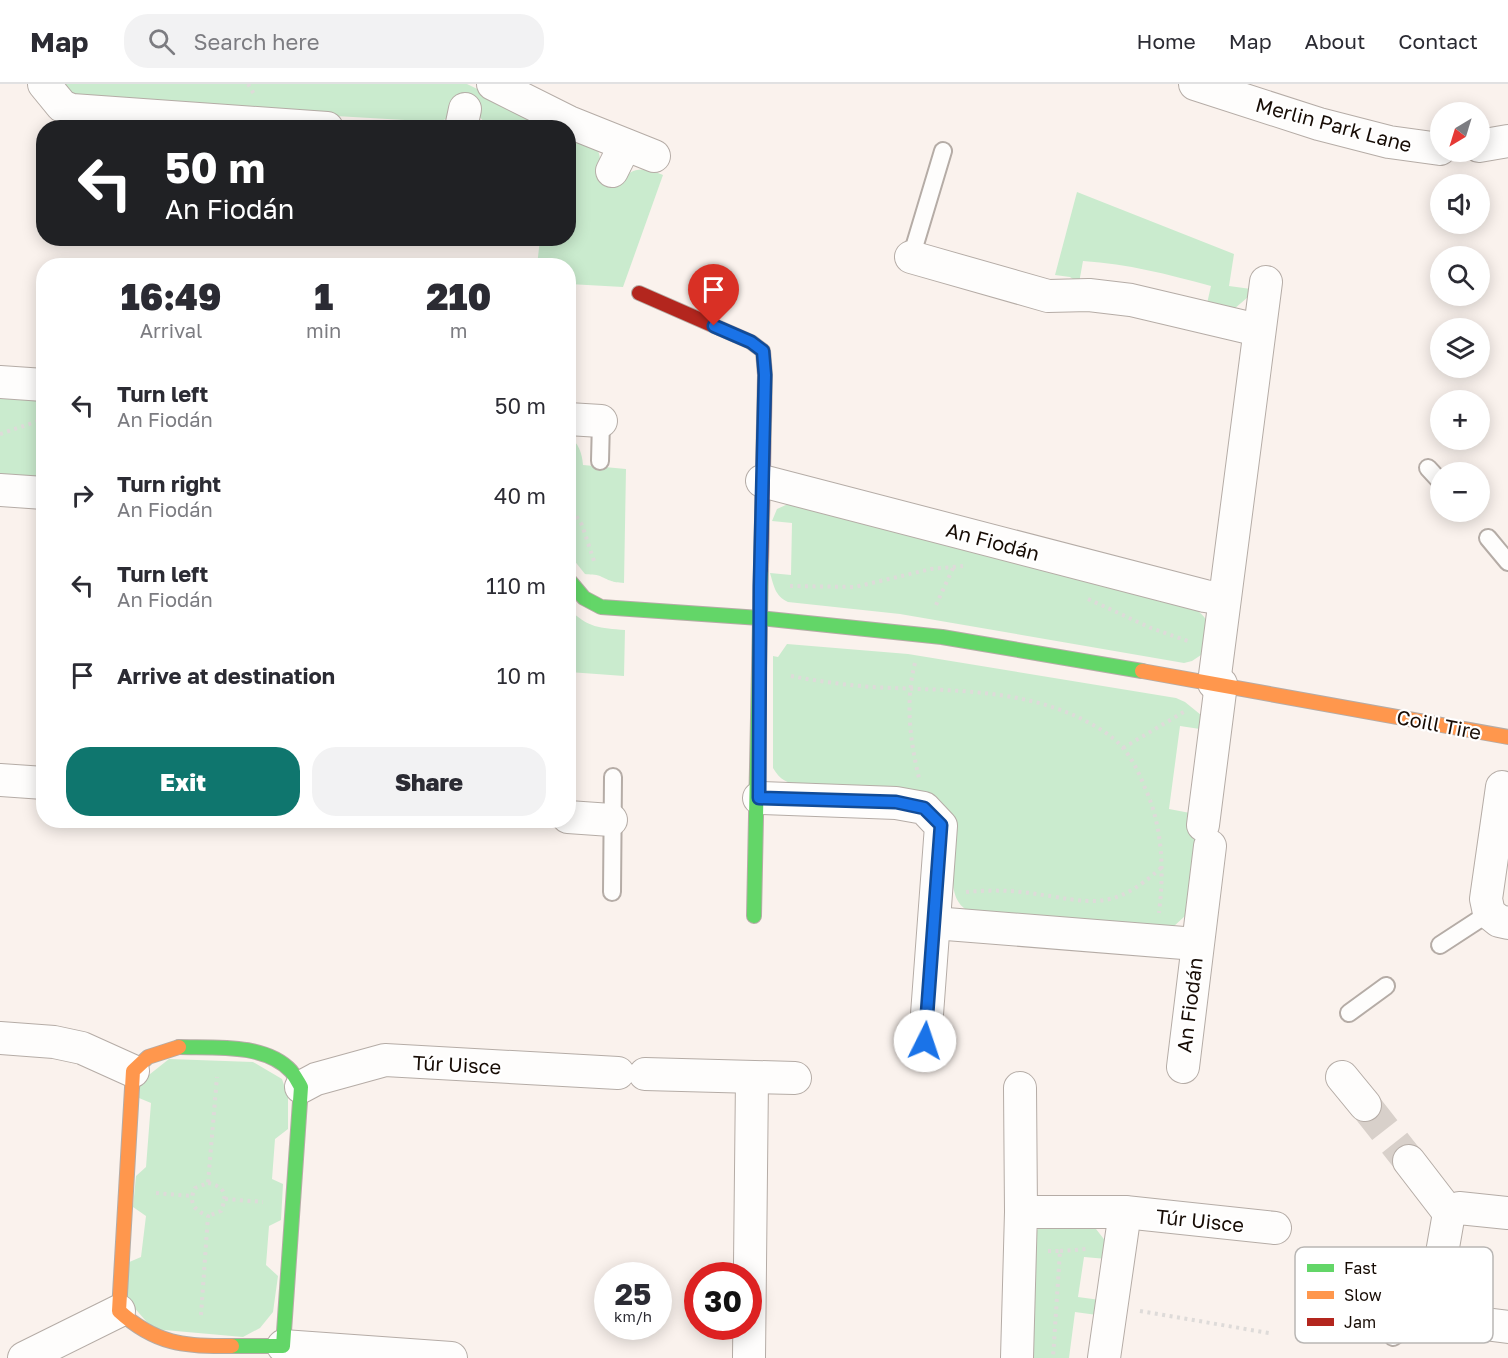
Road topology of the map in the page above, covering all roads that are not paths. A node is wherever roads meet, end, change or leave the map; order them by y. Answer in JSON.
{"nodes":[{"id":1,"x":44,"y":84,"type":"edge"},
{"id":2,"x":493,"y":84,"type":"edge"},
{"id":3,"x":1195,"y":84,"type":"edge"},
{"id":4,"x":214,"y":120,"type":"edge"},
{"id":5,"x":565,"y":120,"type":"edge"},
{"id":6,"x":576,"y":126,"type":"edge"},
{"id":7,"x":1508,"y":141,"type":"edge"},
{"id":8,"x":1490,"y":144,"type":"edge"},
{"id":9,"x":1430,"y":148,"type":"edge"},
{"id":10,"x":943,"y":151,"type":"dead end"},
{"id":11,"x":630,"y":157,"type":"dead end"},
{"id":12,"x":910,"y":263,"type":"joint"},
{"id":13,"x":1266,"y":282,"type":"dead end"},
{"id":14,"x":639,"y":293,"type":"dead end"},
{"id":15,"x":1258,"y":330,"type":"junction"},
{"id":16,"x":0,"y":382,"type":"edge"},
{"id":17,"x":36,"y":384,"type":"edge"},
{"id":18,"x":576,"y":420,"type":"edge"},
{"id":19,"x":601,"y":422,"type":"joint"},
{"id":20,"x":600,"y":461,"type":"dead end"},
{"id":21,"x":762,"y":481,"type":"junction"},
{"id":22,"x":0,"y":490,"type":"edge"},
{"id":23,"x":36,"y":493,"type":"edge"},
{"id":24,"x":1488,"y":538,"type":"dead end"},
{"id":25,"x":1508,"y":562,"type":"edge"},
{"id":26,"x":576,"y":588,"type":"edge"},
{"id":27,"x":1224,"y":599,"type":"junction"},
{"id":28,"x":760,"y":618,"type":"junction"},
{"id":29,"x":1218,"y":690,"type":"junction"},
{"id":30,"x":1508,"y":737,"type":"edge"},
{"id":31,"x":613,"y":777,"type":"dead end"},
{"id":32,"x":0,"y":780,"type":"edge"},
{"id":33,"x":36,"y":782,"type":"edge"},
{"id":34,"x":1502,"y":787,"type":"dead end"},
{"id":35,"x":759,"y":798,"type":"junction"},
{"id":36,"x":576,"y":818,"type":"edge"},
{"id":37,"x":611,"y":820,"type":"junction"},
{"id":38,"x":1502,"y":837,"type":"edge"},
{"id":39,"x":612,"y":892,"type":"dead end"},
{"id":40,"x":935,"y":910,"type":"junction"},
{"id":41,"x":754,"y":916,"type":"dead end"},
{"id":42,"x":1499,"y":918,"type":"edge"},
{"id":43,"x":1197,"y":944,"type":"junction"},
{"id":44,"x":1440,"y":945,"type":"dead end"},
{"id":45,"x":1386,"y":986,"type":"dead end"},
{"id":46,"x":1349,"y":1013,"type":"dead end"},
{"id":47,"x":0,"y":1038,"type":"edge"},
{"id":48,"x":925,"y":1041,"type":"dead end"},
{"id":49,"x":1182,"y":1066,"type":"dead end"},
{"id":50,"x":133,"y":1071,"type":"junction"},
{"id":51,"x":1342,"y":1077,"type":"dead end"},
{"id":52,"x":752,"y":1078,"type":"junction"},
{"id":53,"x":795,"y":1078,"type":"dead end"},
{"id":54,"x":301,"y":1087,"type":"junction"},
{"id":55,"x":1020,"y":1088,"type":"dead end"},
{"id":56,"x":1365,"y":1105,"type":"tunnel mouth"},
{"id":57,"x":1409,"y":1161,"type":"tunnel mouth"},
{"id":58,"x":1020,"y":1212,"type":"junction"},
{"id":59,"x":1125,"y":1212,"type":"junction"},
{"id":60,"x":1449,"y":1213,"type":"junction"},
{"id":61,"x":1508,"y":1213,"type":"edge"},
{"id":62,"x":1275,"y":1228,"type":"dead end"},
{"id":63,"x":1443,"y":1247,"type":"edge"},
{"id":64,"x":119,"y":1311,"type":"junction"},
{"id":65,"x":1493,"y":1325,"type":"edge"},
{"id":66,"x":1508,"y":1327,"type":"edge"},
{"id":67,"x":197,"y":1343,"type":"edge"},
{"id":68,"x":283,"y":1346,"type":"junction"},
{"id":69,"x":24,"y":1358,"type":"edge"},
{"id":70,"x":451,"y":1358,"type":"edge"},
{"id":71,"x":749,"y":1358,"type":"edge"},
{"id":72,"x":1017,"y":1358,"type":"edge"},
{"id":73,"x":1104,"y":1358,"type":"edge"}],
"edges":[{"from":1,"to":4,"type":"street"},
{"from":2,"to":5,"type":"street"},
{"from":3,"to":9,"type":"street","name":"Merlin Park Lane"},
{"from":6,"to":11,"type":"street"},
{"from":7,"to":8,"type":"street"},
{"from":10,"to":12,"type":"lane"},
{"from":12,"to":15,"type":"street"},
{"from":13,"to":15,"type":"street","name":"An Fiodán"},
{"from":14,"to":21,"type":"street"},
{"from":15,"to":27,"type":"street","name":"An Fiodán"},
{"from":16,"to":17,"type":"street"},
{"from":18,"to":19,"type":"street"},
{"from":19,"to":20,"type":"lane"},
{"from":21,"to":27,"type":"street","name":"An Fiodán"},
{"from":21,"to":28,"type":"street"},
{"from":22,"to":23,"type":"street"},
{"from":24,"to":25,"type":"lane"},
{"from":26,"to":28,"type":"street"},
{"from":27,"to":29,"type":"street","name":"An Fiodán"},
{"from":28,"to":29,"type":"street"},
{"from":28,"to":35,"type":"street"},
{"from":29,"to":30,"type":"street","name":"Coill Tire"},
{"from":29,"to":43,"type":"street","name":"An Fiodán"},
{"from":31,"to":37,"type":"lane"},
{"from":32,"to":33,"type":"street"},
{"from":34,"to":38,"type":"street"},
{"from":35,"to":40,"type":"street"},
{"from":35,"to":41,"type":"street"},
{"from":36,"to":37,"type":"street"},
{"from":37,"to":39,"type":"lane"},
{"from":38,"to":42,"type":"street"},
{"from":40,"to":43,"type":"street","name":"An Fiodán"},
{"from":40,"to":48,"type":"street"},
{"from":42,"to":44,"type":"lane"},
{"from":43,"to":49,"type":"street","name":"An Fiodán"},
{"from":45,"to":46,"type":"lane"},
{"from":47,"to":50,"type":"street"},
{"from":50,"to":54,"type":"street"},
{"from":50,"to":64,"type":"street"},
{"from":51,"to":56,"type":"street"},
{"from":52,"to":53,"type":"street","name":"Túr Uisce"},
{"from":52,"to":54,"type":"street","name":"Túr Uisce"},
{"from":52,"to":71,"type":"street"},
{"from":54,"to":68,"type":"street"},
{"from":55,"to":58,"type":"street"},
{"from":57,"to":60,"type":"street"},
{"from":58,"to":59,"type":"street","name":"Túr Uisce"},
{"from":58,"to":72,"type":"street"},
{"from":59,"to":62,"type":"street","name":"Túr Uisce"},
{"from":59,"to":73,"type":"street"},
{"from":60,"to":61,"type":"street"},
{"from":60,"to":63,"type":"street"},
{"from":64,"to":67,"type":"street"},
{"from":64,"to":69,"type":"street"},
{"from":65,"to":66,"type":"street"},
{"from":67,"to":68,"type":"street"},
{"from":68,"to":70,"type":"street"}]}
